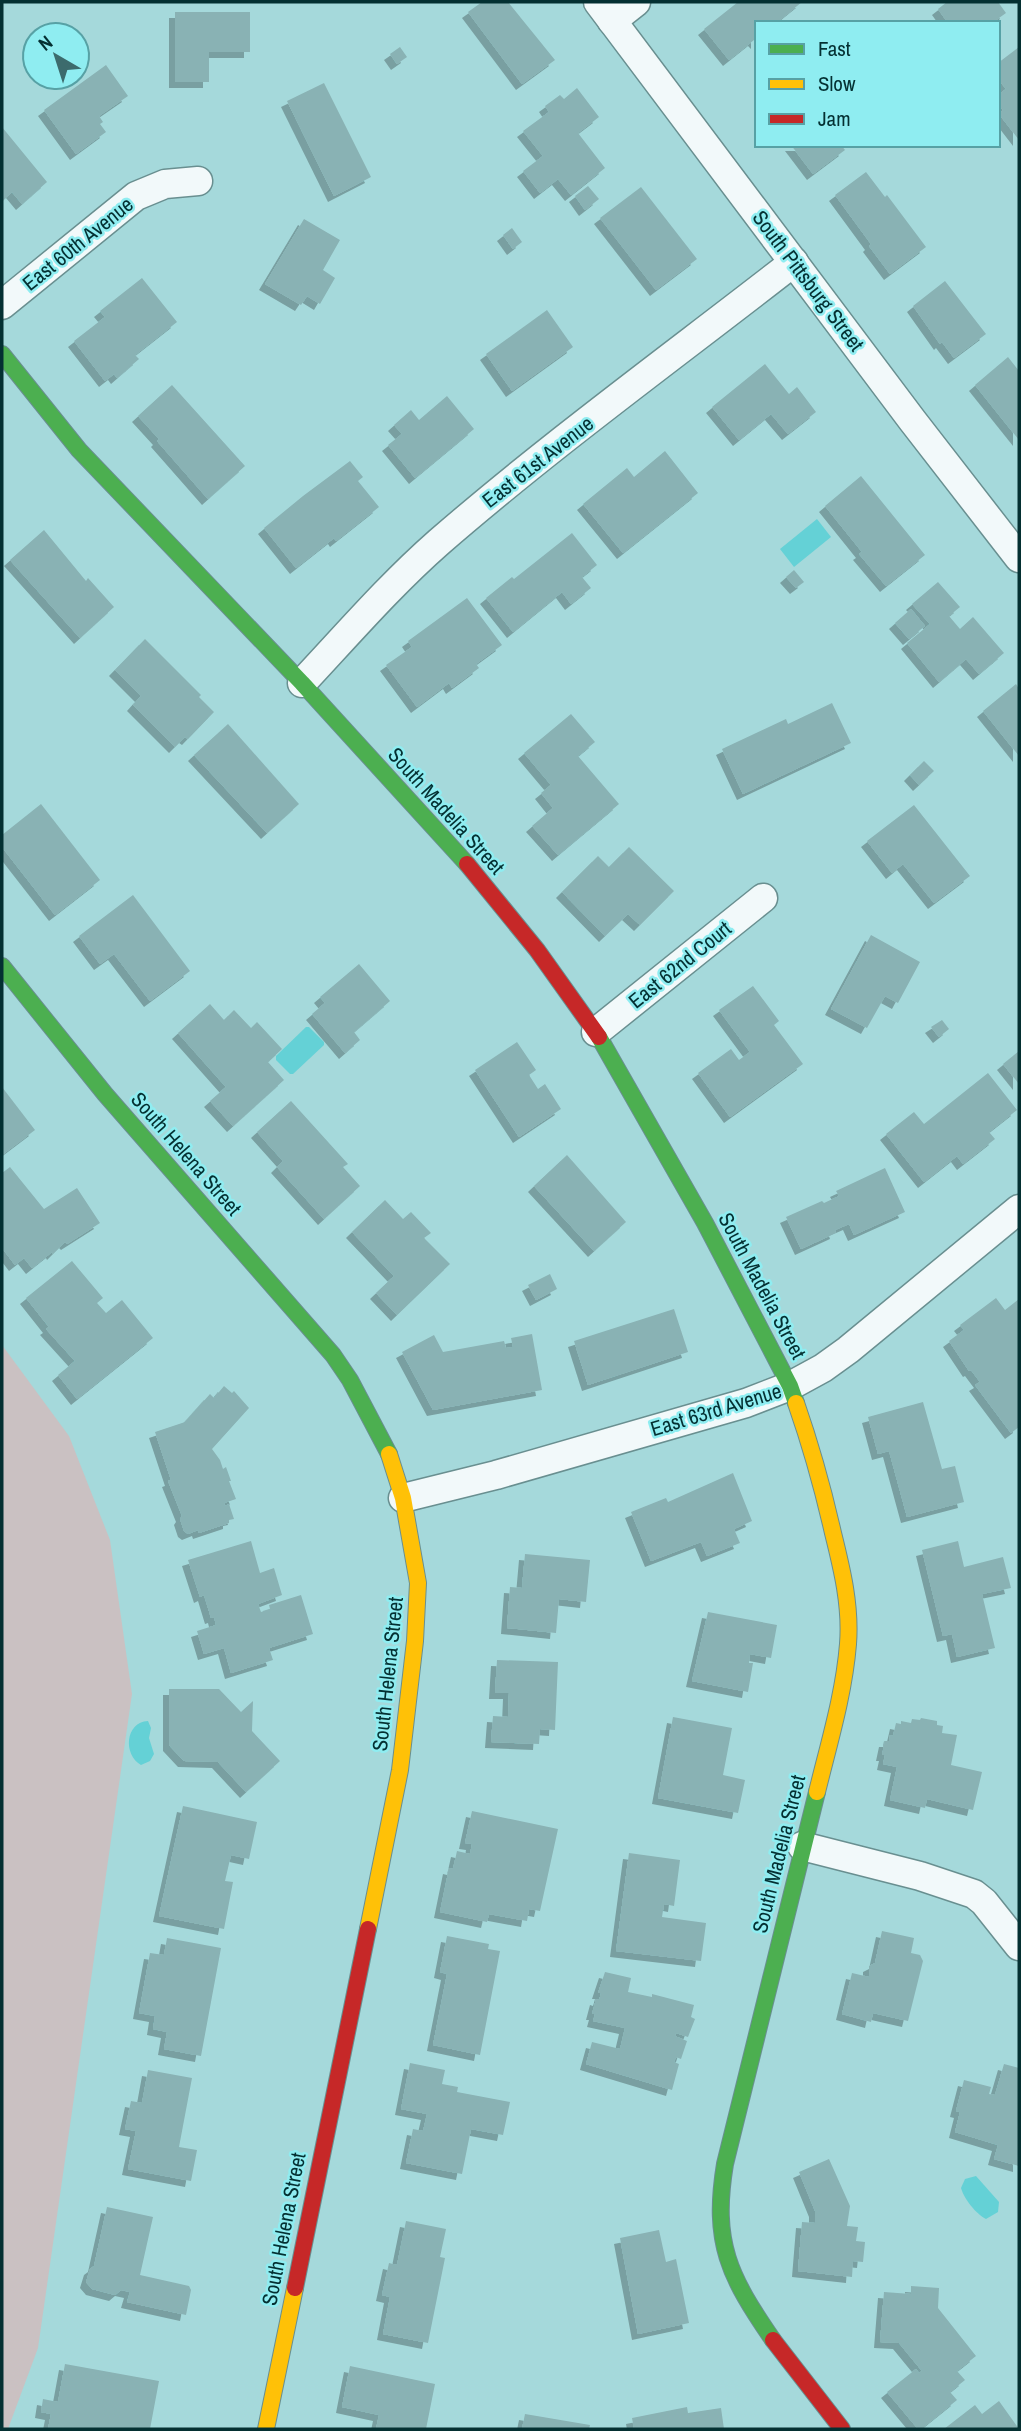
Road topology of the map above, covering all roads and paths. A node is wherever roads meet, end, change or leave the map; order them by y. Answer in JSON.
{"nodes":[{"id":1,"x":636,"y":2,"type":"edge"},
{"id":2,"x":605,"y":11,"type":"edge"},
{"id":3,"x":198,"y":181,"type":"dead end"},
{"id":4,"x":794,"y":262,"type":"junction"},
{"id":5,"x":2,"y":305,"type":"edge"},
{"id":6,"x":2,"y":354,"type":"edge"},
{"id":7,"x":1019,"y":558,"type":"edge"},
{"id":8,"x":302,"y":683,"type":"junction"},
{"id":9,"x":763,"y":898,"type":"dead end"},
{"id":10,"x":2,"y":966,"type":"edge"},
{"id":11,"x":596,"y":1032,"type":"junction"},
{"id":12,"x":1019,"y":1209,"type":"edge"},
{"id":13,"x":790,"y":1387,"type":"junction"},
{"id":14,"x":403,"y":1498,"type":"junction"},
{"id":15,"x":802,"y":1846,"type":"junction"},
{"id":16,"x":1019,"y":1946,"type":"edge"},
{"id":17,"x":266,"y":2429,"type":"edge"},
{"id":18,"x":842,"y":2429,"type":"edge"}],
"edges":[{"from":1,"to":2,"type":"street"},
{"from":2,"to":4,"type":"street","name":"South Pittsburg Street"},
{"from":3,"to":5,"type":"street","name":"East 60th Avenue"},
{"from":4,"to":7,"type":"street","name":"South Pittsburg Street"},
{"from":4,"to":8,"type":"street","name":"East 61st Avenue"},
{"from":6,"to":8,"type":"street","name":"South Madelia Street"},
{"from":8,"to":11,"type":"street","name":"South Madelia Street"},
{"from":9,"to":11,"type":"street","name":"East 62nd Court"},
{"from":10,"to":14,"type":"street","name":"South Helena Street"},
{"from":11,"to":13,"type":"street","name":"South Madelia Street"},
{"from":12,"to":13,"type":"street","name":"East 63rd Avenue"},
{"from":13,"to":14,"type":"street","name":"East 63rd Avenue"},
{"from":13,"to":15,"type":"street","name":"South Madelia Street"},
{"from":14,"to":17,"type":"street","name":"South Helena Street"},
{"from":15,"to":16,"type":"street"},
{"from":15,"to":18,"type":"street","name":"South Madelia Street"}]}
